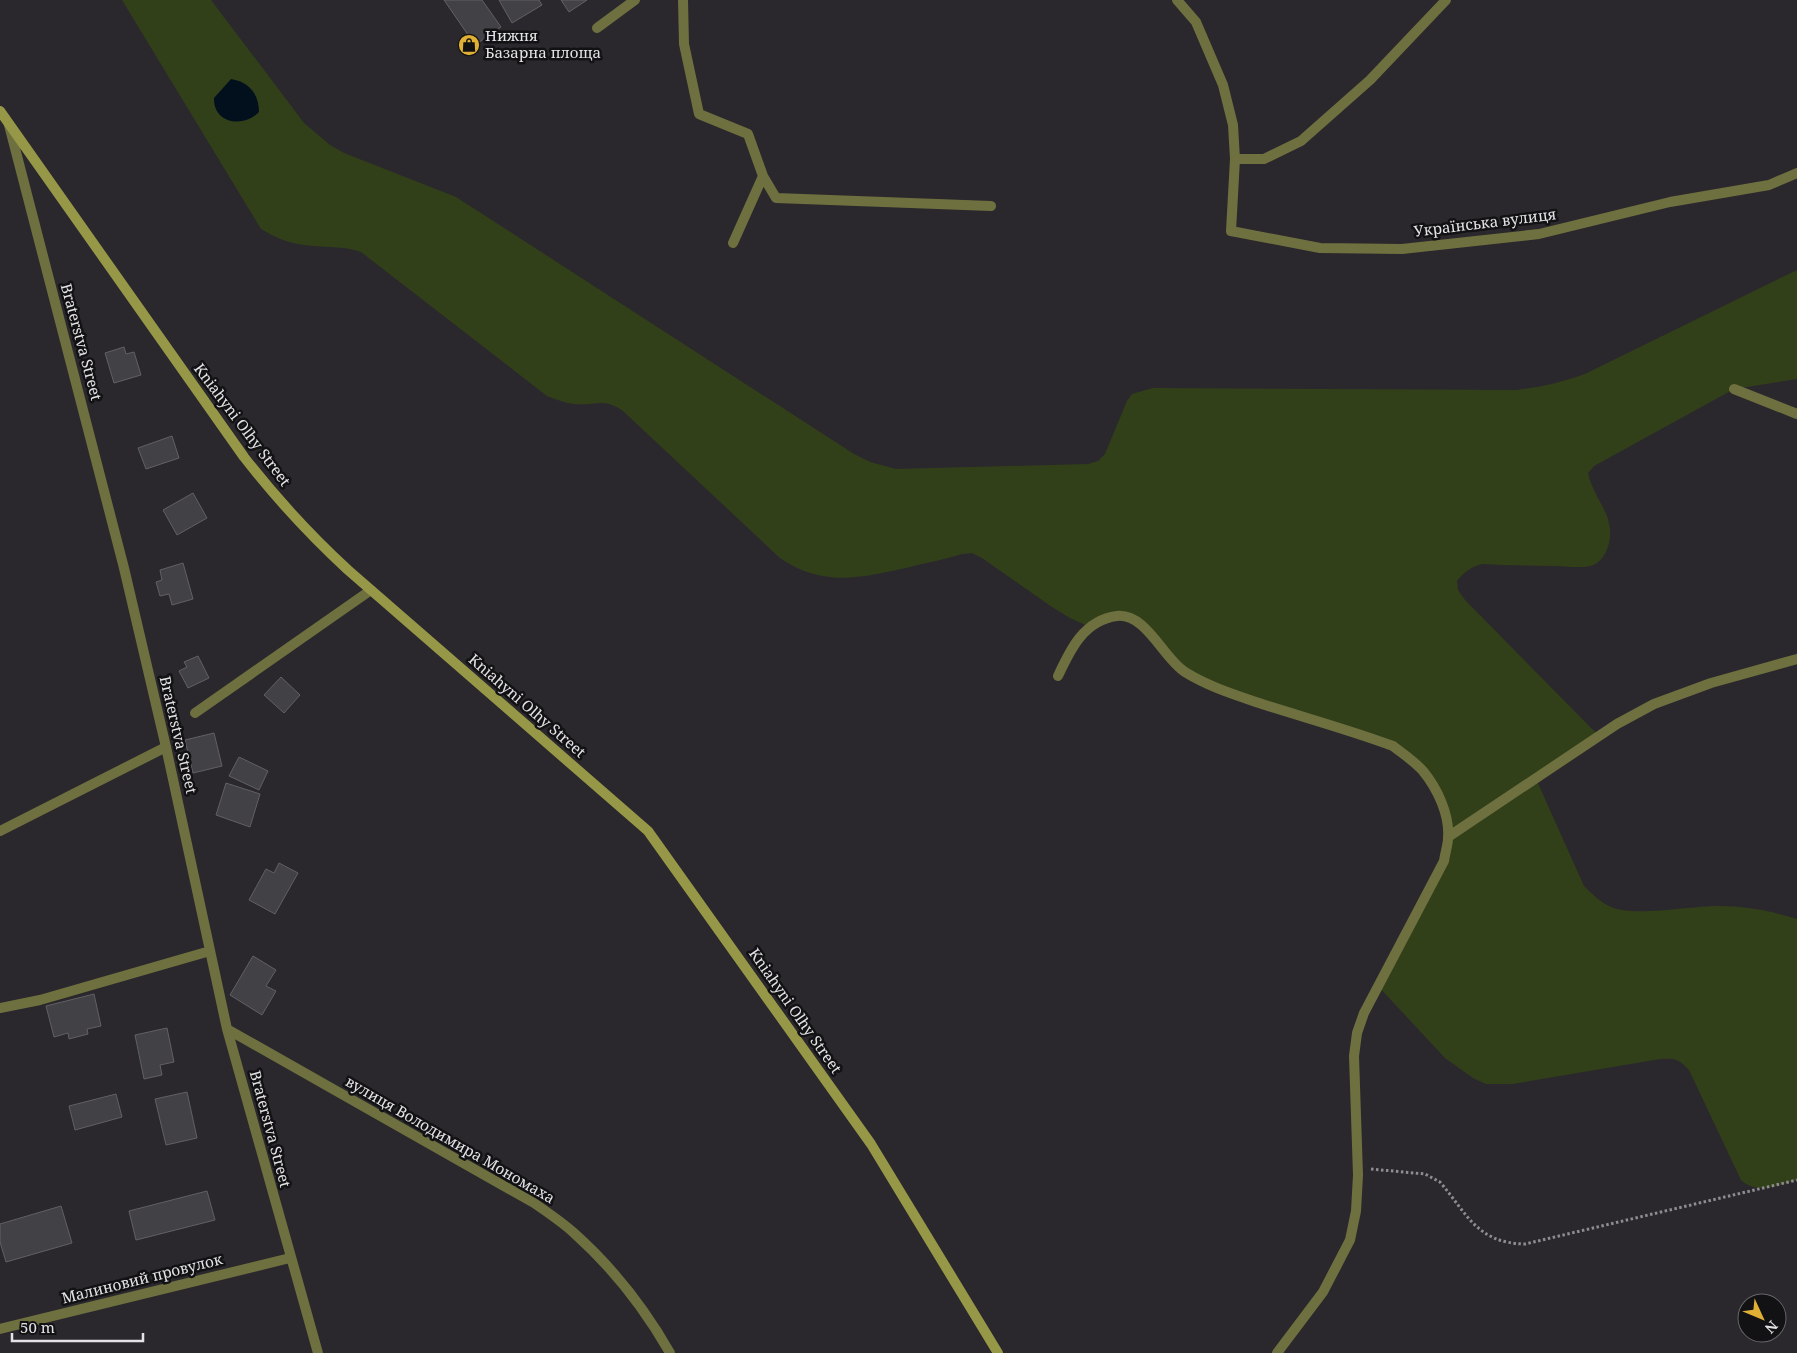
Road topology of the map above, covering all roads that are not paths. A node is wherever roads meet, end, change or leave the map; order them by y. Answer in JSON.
{"nodes":[{"id":1,"x":635,"y":0,"type":"edge"},
{"id":2,"x":683,"y":0,"type":"edge"},
{"id":3,"x":1177,"y":0,"type":"edge"},
{"id":4,"x":1446,"y":0,"type":"edge"},
{"id":5,"x":597,"y":28,"type":"dead end"},
{"id":6,"x":0,"y":111,"type":"edge"},
{"id":7,"x":9,"y":124,"type":"junction"},
{"id":8,"x":1235,"y":159,"type":"junction"},
{"id":9,"x":1797,"y":173,"type":"edge"},
{"id":10,"x":763,"y":176,"type":"junction"},
{"id":11,"x":991,"y":206,"type":"dead end"},
{"id":12,"x":733,"y":243,"type":"dead end"},
{"id":13,"x":1734,"y":389,"type":"dead end"},
{"id":14,"x":1797,"y":414,"type":"edge"},
{"id":15,"x":371,"y":590,"type":"junction"},
{"id":16,"x":1797,"y":659,"type":"edge"},
{"id":17,"x":1058,"y":676,"type":"dead end"},
{"id":18,"x":195,"y":713,"type":"dead end"},
{"id":19,"x":166,"y":747,"type":"junction"},
{"id":20,"x":0,"y":831,"type":"edge"},
{"id":21,"x":1448,"y":837,"type":"junction"},
{"id":22,"x":210,"y":951,"type":"junction"},
{"id":23,"x":0,"y":1008,"type":"edge"},
{"id":24,"x":227,"y":1029,"type":"junction"},
{"id":25,"x":290,"y":1258,"type":"junction"},
{"id":26,"x":0,"y":1329,"type":"edge"},
{"id":27,"x":318,"y":1353,"type":"edge"},
{"id":28,"x":670,"y":1353,"type":"edge"},
{"id":29,"x":998,"y":1353,"type":"edge"},
{"id":30,"x":1278,"y":1353,"type":"edge"}],
"edges":[{"from":1,"to":5,"type":"street"},
{"from":2,"to":10,"type":"street"},
{"from":3,"to":8,"type":"street"},
{"from":4,"to":8,"type":"street"},
{"from":6,"to":7,"type":"street","name":"Kniahyni Olhy Street"},
{"from":7,"to":15,"type":"street","name":"Kniahyni Olhy Street"},
{"from":7,"to":19,"type":"street","name":"Braterstva Street"},
{"from":8,"to":9,"type":"street","name":"Українська вулиця"},
{"from":10,"to":11,"type":"street"},
{"from":10,"to":12,"type":"street"},
{"from":13,"to":14,"type":"street"},
{"from":15,"to":18,"type":"street"},
{"from":15,"to":29,"type":"street","name":"Kniahyni Olhy Street"},
{"from":16,"to":21,"type":"street"},
{"from":17,"to":21,"type":"street"},
{"from":19,"to":20,"type":"street"},
{"from":19,"to":22,"type":"street","name":"Braterstva Street"},
{"from":21,"to":30,"type":"street"},
{"from":22,"to":23,"type":"street"},
{"from":22,"to":24,"type":"street","name":"Braterstva Street"},
{"from":24,"to":25,"type":"street","name":"Braterstva Street"},
{"from":24,"to":28,"type":"street","name":"вулиця Володимира Мономаха"},
{"from":25,"to":26,"type":"street","name":"Малиновий провулок"},
{"from":25,"to":27,"type":"street","name":"Braterstva Street"}]}
